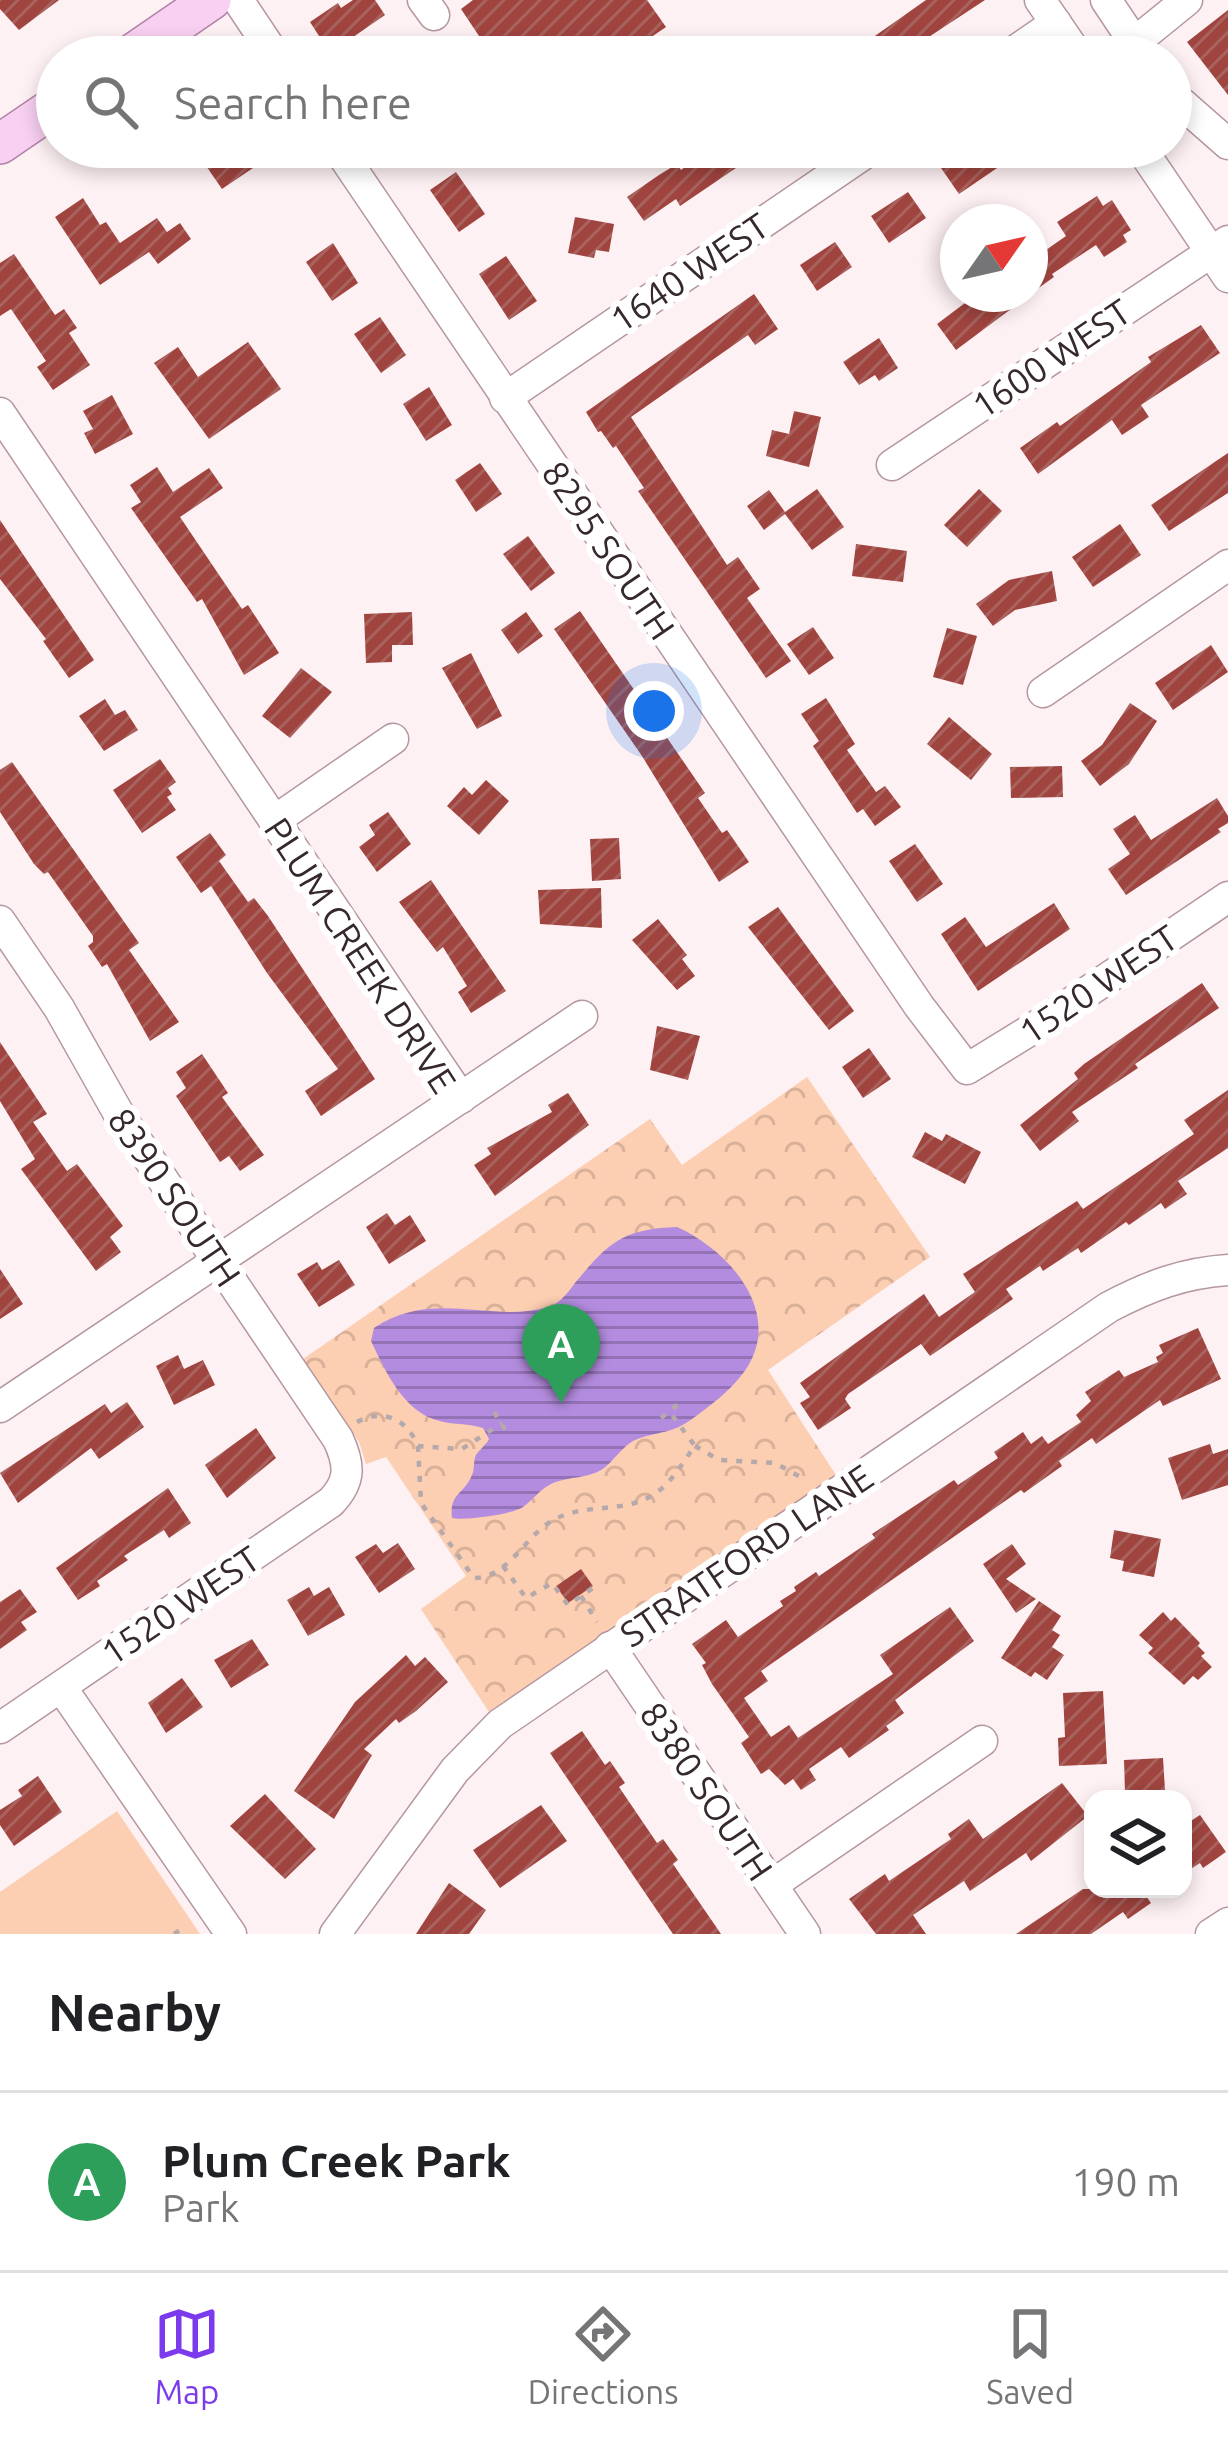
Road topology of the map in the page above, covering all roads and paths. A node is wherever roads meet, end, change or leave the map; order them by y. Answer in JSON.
{"nodes":[{"id":1,"x":212,"y":0,"type":"edge"},
{"id":2,"x":238,"y":0,"type":"edge"},
{"id":3,"x":1106,"y":0,"type":"edge"},
{"id":4,"x":1187,"y":0,"type":"edge"},
{"id":5,"x":1048,"y":12,"type":"edge"},
{"id":6,"x":159,"y":36,"type":"edge"},
{"id":7,"x":262,"y":36,"type":"edge"},
{"id":8,"x":1026,"y":36,"type":"edge"},
{"id":9,"x":1130,"y":36,"type":"edge"},
{"id":10,"x":1152,"y":36,"type":"edge"},
{"id":11,"x":1192,"y":112,"type":"edge"},
{"id":12,"x":36,"y":119,"type":"edge"},
{"id":13,"x":0,"y":144,"type":"edge"},
{"id":14,"x":1228,"y":144,"type":"edge"},
{"id":15,"x":351,"y":168,"type":"edge"},
{"id":16,"x":843,"y":168,"type":"edge"},
{"id":17,"x":1157,"y":168,"type":"edge"},
{"id":18,"x":1219,"y":246,"type":"edge"},
{"id":19,"x":1228,"y":278,"type":"edge"},
{"id":20,"x":505,"y":398,"type":"junction"},
{"id":21,"x":0,"y":412,"type":"edge"},
{"id":22,"x":892,"y":465,"type":"dead end"},
{"id":23,"x":1228,"y":565,"type":"edge"},
{"id":24,"x":1042,"y":692,"type":"dead end"},
{"id":25,"x":393,"y":740,"type":"dead end"},
{"id":26,"x":274,"y":821,"type":"junction"},
{"id":27,"x":1228,"y":897,"type":"edge"},
{"id":28,"x":0,"y":920,"type":"edge"},
{"id":29,"x":582,"y":1016,"type":"dead end"},
{"id":30,"x":967,"y":1069,"type":"joint"},
{"id":31,"x":460,"y":1098,"type":"junction"},
{"id":32,"x":217,"y":1261,"type":"junction"},
{"id":33,"x":1228,"y":1270,"type":"edge"},
{"id":34,"x":681,"y":1402,"type":"dead end"},
{"id":35,"x":0,"y":1408,"type":"edge"},
{"id":36,"x":670,"y":1411,"type":"junction"},
{"id":37,"x":494,"y":1412,"type":"dead end"},
{"id":38,"x":661,"y":1418,"type":"dead end"},
{"id":39,"x":356,"y":1422,"type":"dead end"},
{"id":40,"x":502,"y":1423,"type":"junction"},
{"id":41,"x":508,"y":1434,"type":"dead end"},
{"id":42,"x":418,"y":1446,"type":"junction"},
{"id":43,"x":695,"y":1446,"type":"junction"},
{"id":44,"x":673,"y":1460,"type":"dead end"},
{"id":45,"x":680,"y":1466,"type":"junction"},
{"id":46,"x":349,"y":1472,"type":"joint"},
{"id":47,"x":807,"y":1480,"type":"dead end"},
{"id":48,"x":503,"y":1566,"type":"junction"},
{"id":49,"x":593,"y":1588,"type":"dead end"},
{"id":50,"x":581,"y":1596,"type":"junction"},
{"id":51,"x":604,"y":1636,"type":"junction"},
{"id":52,"x":61,"y":1687,"type":"junction"},
{"id":53,"x":0,"y":1729,"type":"edge"},
{"id":54,"x":982,"y":1741,"type":"dead end"},
{"id":55,"x":772,"y":1886,"type":"junction"},
{"id":56,"x":1228,"y":1923,"type":"edge"},
{"id":57,"x":186,"y":1926,"type":"dead end"},
{"id":58,"x":174,"y":1934,"type":"edge"},
{"id":59,"x":231,"y":1934,"type":"edge"},
{"id":60,"x":335,"y":1934,"type":"edge"},
{"id":61,"x":805,"y":1934,"type":"edge"},
{"id":62,"x":1211,"y":1934,"type":"edge"}],
"edges":[{"from":1,"to":6,"type":"main road"},
{"from":2,"to":7,"type":"street"},
{"from":3,"to":9,"type":"street"},
{"from":4,"to":10,"type":"street"},
{"from":5,"to":8,"type":"street"},
{"from":11,"to":14,"type":"street"},
{"from":12,"to":13,"type":"main road"},
{"from":15,"to":20,"type":"street","name":"8295 SOUTH"},
{"from":16,"to":20,"type":"street","name":"1640 WEST"},
{"from":17,"to":18,"type":"street"},
{"from":18,"to":19,"type":"street"},
{"from":18,"to":22,"type":"street","name":"1600 WEST"},
{"from":20,"to":30,"type":"street","name":"8295 SOUTH"},
{"from":21,"to":26,"type":"street","name":"PLUM CREEK DRIVE"},
{"from":23,"to":24,"type":"street"},
{"from":25,"to":26,"type":"street"},
{"from":26,"to":31,"type":"street","name":"PLUM CREEK DRIVE"},
{"from":27,"to":30,"type":"street","name":"1520 WEST"},
{"from":28,"to":32,"type":"street","name":"8390 SOUTH"},
{"from":29,"to":31,"type":"street"},
{"from":31,"to":32,"type":"street","name":"PLUM CREEK DRIVE"},
{"from":32,"to":35,"type":"street","name":"PLUM CREEK DRIVE"},
{"from":32,"to":46,"type":"street","name":"8390 SOUTH"},
{"from":33,"to":51,"type":"street","name":"STRATFORD LANE"},
{"from":34,"to":36,"type":"path"},
{"from":36,"to":38,"type":"path"},
{"from":36,"to":43,"type":"path"},
{"from":37,"to":40,"type":"path"},
{"from":39,"to":42,"type":"path"},
{"from":40,"to":41,"type":"path"},
{"from":40,"to":42,"type":"path"},
{"from":42,"to":48,"type":"path"},
{"from":43,"to":45,"type":"path"},
{"from":43,"to":47,"type":"path"},
{"from":44,"to":45,"type":"path"},
{"from":45,"to":48,"type":"path"},
{"from":46,"to":52,"type":"street","name":"1520 WEST"},
{"from":48,"to":50,"type":"path"},
{"from":49,"to":50,"type":"path"},
{"from":50,"to":51,"type":"path"},
{"from":51,"to":55,"type":"street","name":"8380 SOUTH"},
{"from":51,"to":60,"type":"street","name":"STRATFORD LANE"},
{"from":52,"to":53,"type":"street","name":"1520 WEST"},
{"from":52,"to":59,"type":"street"},
{"from":54,"to":55,"type":"street"},
{"from":55,"to":61,"type":"street","name":"8380 SOUTH"},
{"from":56,"to":62,"type":"street"},
{"from":57,"to":58,"type":"path"}]}
